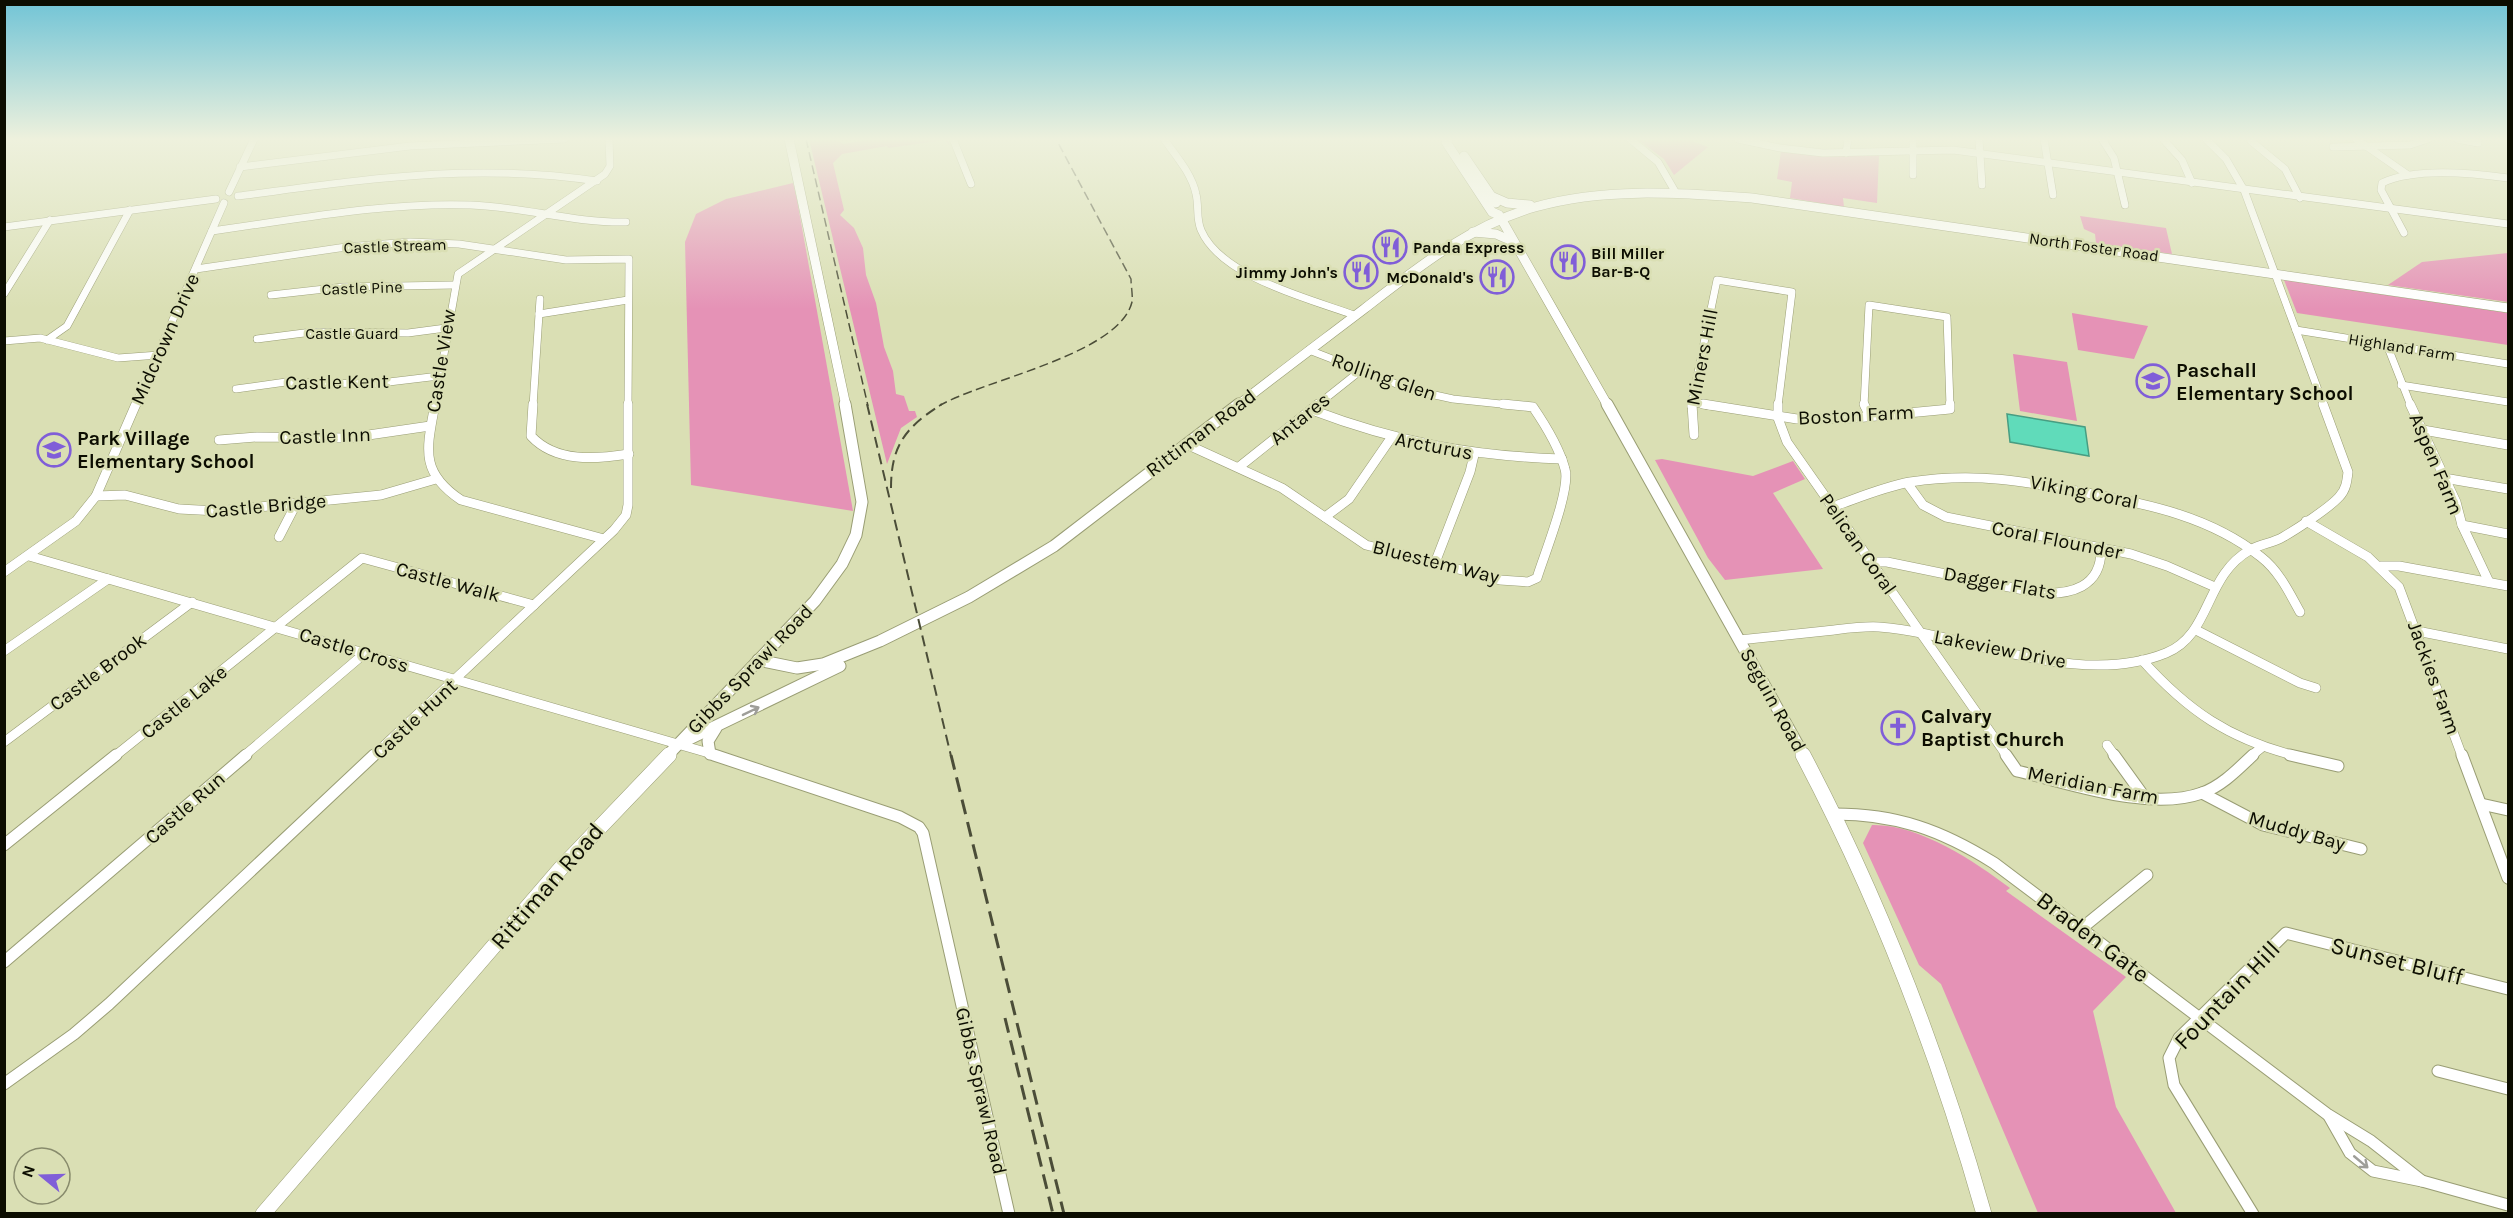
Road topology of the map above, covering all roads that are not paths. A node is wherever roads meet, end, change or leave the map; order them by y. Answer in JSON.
{"nodes":[{"id":1,"x":575,"y":196,"type":"edge"},
{"id":2,"x":801,"y":196,"type":"edge"},
{"id":3,"x":1196,"y":196,"type":"edge"},
{"id":4,"x":1481,"y":196,"type":"edge"},
{"id":5,"x":1491,"y":196,"type":"joint"},
{"id":6,"x":1603,"y":196,"type":"edge"},
{"id":7,"x":1713,"y":196,"type":"edge"},
{"id":8,"x":2123,"y":196,"type":"edge"},
{"id":9,"x":2246,"y":196,"type":"edge"},
{"id":10,"x":2285,"y":196,"type":"edge"},
{"id":11,"x":2384,"y":196,"type":"edge"},
{"id":12,"x":2300,"y":198,"type":"joint"},
{"id":13,"x":216,"y":199,"type":"dead end"},
{"id":14,"x":224,"y":203,"type":"dead end"},
{"id":15,"x":2125,"y":205,"type":"dead end"},
{"id":16,"x":1540,"y":206,"type":"junction"},
{"id":17,"x":130,"y":210,"type":"junction"},
{"id":18,"x":2391,"y":210,"type":"junction"},
{"id":19,"x":2473,"y":212,"type":"dead end"},
{"id":20,"x":547,"y":214,"type":"junction"},
{"id":21,"x":1500,"y":217,"type":"junction"},
{"id":22,"x":50,"y":220,"type":"junction"},
{"id":23,"x":626,"y":222,"type":"dead end"},
{"id":24,"x":2482,"y":224,"type":"junction"},
{"id":25,"x":2508,"y":224,"type":"edge"},
{"id":26,"x":4,"y":226,"type":"edge"},
{"id":27,"x":212,"y":231,"type":"junction"},
{"id":28,"x":1472,"y":232,"type":"junction"},
{"id":29,"x":2404,"y":233,"type":"dead end"},
{"id":30,"x":1514,"y":242,"type":"junction"},
{"id":31,"x":494,"y":249,"type":"junction"},
{"id":32,"x":629,"y":259,"type":"joint"},
{"id":33,"x":196,"y":269,"type":"junction"},
{"id":34,"x":2275,"y":273,"type":"junction"},
{"id":35,"x":1717,"y":280,"type":"joint"},
{"id":36,"x":454,"y":285,"type":"junction"},
{"id":37,"x":4,"y":294,"type":"edge"},
{"id":38,"x":271,"y":295,"type":"dead end"},
{"id":39,"x":540,"y":299,"type":"dead end"},
{"id":40,"x":628,"y":300,"type":"junction"},
{"id":41,"x":2508,"y":308,"type":"edge"},
{"id":42,"x":540,"y":314,"type":"junction"},
{"id":43,"x":1354,"y":315,"type":"junction"},
{"id":44,"x":446,"y":328,"type":"junction"},
{"id":45,"x":2296,"y":330,"type":"junction"},
{"id":46,"x":257,"y":339,"type":"dead end"},
{"id":47,"x":47,"y":340,"type":"junction"},
{"id":48,"x":4,"y":341,"type":"edge"},
{"id":49,"x":2387,"y":345,"type":"junction"},
{"id":50,"x":1309,"y":350,"type":"junction"},
{"id":51,"x":159,"y":355,"type":"junction"},
{"id":52,"x":2508,"y":364,"type":"edge"},
{"id":53,"x":1360,"y":370,"type":"junction"},
{"id":54,"x":439,"y":376,"type":"junction"},
{"id":55,"x":2402,"y":385,"type":"junction"},
{"id":56,"x":236,"y":389,"type":"dead end"},
{"id":57,"x":1692,"y":402,"type":"junction"},
{"id":58,"x":2508,"y":402,"type":"edge"},
{"id":59,"x":1312,"y":410,"type":"junction"},
{"id":60,"x":1869,"y":416,"type":"junction"},
{"id":61,"x":1778,"y":417,"type":"junction"},
{"id":62,"x":430,"y":426,"type":"junction"},
{"id":63,"x":2423,"y":430,"type":"junction"},
{"id":64,"x":1694,"y":435,"type":"dead end"},
{"id":65,"x":1391,"y":438,"type":"junction"},
{"id":66,"x":219,"y":440,"type":"dead end"},
{"id":67,"x":1186,"y":444,"type":"junction"},
{"id":68,"x":2508,"y":445,"type":"edge"},
{"id":69,"x":629,"y":454,"type":"junction"},
{"id":70,"x":1474,"y":455,"type":"junction"},
{"id":71,"x":1562,"y":459,"type":"junction"},
{"id":72,"x":1239,"y":467,"type":"junction"},
{"id":73,"x":2444,"y":478,"type":"junction"},
{"id":74,"x":436,"y":479,"type":"junction"},
{"id":75,"x":1907,"y":483,"type":"junction"},
{"id":76,"x":2508,"y":489,"type":"edge"},
{"id":77,"x":96,"y":496,"type":"junction"},
{"id":78,"x":296,"y":504,"type":"junction"},
{"id":79,"x":1832,"y":507,"type":"junction"},
{"id":80,"x":1325,"y":517,"type":"junction"},
{"id":81,"x":2306,"y":521,"type":"junction"},
{"id":82,"x":2462,"y":525,"type":"junction"},
{"id":83,"x":2508,"y":534,"type":"edge"},
{"id":84,"x":279,"y":537,"type":"dead end"},
{"id":85,"x":604,"y":539,"type":"junction"},
{"id":86,"x":2102,"y":548,"type":"junction"},
{"id":87,"x":2250,"y":550,"type":"junction"},
{"id":88,"x":29,"y":556,"type":"junction"},
{"id":89,"x":362,"y":558,"type":"joint"},
{"id":90,"x":1871,"y":562,"type":"junction"},
{"id":91,"x":1435,"y":563,"type":"junction"},
{"id":92,"x":2381,"y":566,"type":"junction"},
{"id":93,"x":4,"y":572,"type":"edge"},
{"id":94,"x":108,"y":579,"type":"junction"},
{"id":95,"x":2489,"y":582,"type":"junction"},
{"id":96,"x":2508,"y":586,"type":"edge"},
{"id":97,"x":2215,"y":587,"type":"junction"},
{"id":98,"x":192,"y":602,"type":"junction"},
{"id":99,"x":534,"y":605,"type":"junction"},
{"id":100,"x":2300,"y":612,"type":"dead end"},
{"id":101,"x":278,"y":627,"type":"junction"},
{"id":102,"x":2196,"y":630,"type":"junction"},
{"id":103,"x":2417,"y":631,"type":"junction"},
{"id":104,"x":1919,"y":633,"type":"junction"},
{"id":105,"x":893,"y":635,"type":"junction"},
{"id":106,"x":1740,"y":640,"type":"junction"},
{"id":107,"x":2508,"y":649,"type":"edge"},
{"id":108,"x":4,"y":651,"type":"edge"},
{"id":109,"x":365,"y":653,"type":"junction"},
{"id":110,"x":758,"y":660,"type":"junction"},
{"id":111,"x":2142,"y":660,"type":"junction"},
{"id":112,"x":456,"y":680,"type":"junction"},
{"id":113,"x":2316,"y":688,"type":"dead end"},
{"id":114,"x":716,"y":728,"type":"junction"},
{"id":115,"x":4,"y":742,"type":"edge"},
{"id":116,"x":679,"y":743,"type":"junction"},
{"id":117,"x":2107,"y":745,"type":"dead end"},
{"id":118,"x":2261,"y":748,"type":"junction"},
{"id":119,"x":710,"y":754,"type":"junction"},
{"id":120,"x":2338,"y":766,"type":"dead end"},
{"id":121,"x":2017,"y":771,"type":"joint"},
{"id":122,"x":2202,"y":793,"type":"junction"},
{"id":123,"x":2145,"y":798,"type":"junction"},
{"id":124,"x":2481,"y":804,"type":"junction"},
{"id":125,"x":2508,"y":810,"type":"edge"},
{"id":126,"x":1834,"y":814,"type":"junction"},
{"id":127,"x":4,"y":845,"type":"edge"},
{"id":128,"x":2361,"y":849,"type":"dead end"},
{"id":129,"x":2146,"y":875,"type":"dead end"},
{"id":130,"x":2508,"y":878,"type":"edge"},
{"id":131,"x":2082,"y":928,"type":"junction"},
{"id":132,"x":2286,"y":933,"type":"joint"},
{"id":133,"x":4,"y":962,"type":"edge"},
{"id":134,"x":2508,"y":989,"type":"edge"},
{"id":135,"x":2200,"y":1018,"type":"junction"},
{"id":136,"x":2438,"y":1071,"type":"dead end"},
{"id":137,"x":4,"y":1084,"type":"edge"},
{"id":138,"x":2508,"y":1089,"type":"edge"},
{"id":139,"x":2327,"y":1114,"type":"junction"},
{"id":140,"x":2422,"y":1181,"type":"junction"},
{"id":141,"x":2508,"y":1205,"type":"edge"},
{"id":142,"x":263,"y":1214,"type":"edge"},
{"id":143,"x":1009,"y":1214,"type":"edge"},
{"id":144,"x":1984,"y":1214,"type":"edge"},
{"id":145,"x":2253,"y":1214,"type":"edge"}],
"edges":[{"from":1,"to":20,"type":"street","name":"Castle View"},
{"from":2,"to":110,"type":"main road","name":"Gibbs Sprawl Road"},
{"from":3,"to":43,"type":"street"},
{"from":4,"to":21,"type":"main road","name":"Seguin Road"},
{"from":5,"to":16,"type":"main road"},
{"from":5,"to":21,"type":"main road","name":"Seguin Road"},
{"from":6,"to":16,"type":"main road","name":"North Foster Road"},
{"from":7,"to":34,"type":"main road","name":"North Foster Road"},
{"from":8,"to":15,"type":"street"},
{"from":9,"to":34,"type":"street","name":"Lakeview Drive"},
{"from":10,"to":12,"type":"street"},
{"from":11,"to":18,"type":"street"},
{"from":12,"to":18,"type":"street"},
{"from":13,"to":17,"type":"street"},
{"from":14,"to":27,"type":"street","name":"Midcrown Drive"},
{"from":16,"to":21,"type":"main road","name":"North Foster Road"},
{"from":17,"to":22,"type":"street"},
{"from":17,"to":47,"type":"street"},
{"from":18,"to":24,"type":"street"},
{"from":18,"to":29,"type":"street"},
{"from":19,"to":24,"type":"street"},
{"from":20,"to":23,"type":"street"},
{"from":20,"to":27,"type":"street"},
{"from":20,"to":31,"type":"street","name":"Castle View"},
{"from":21,"to":28,"type":"main road","name":"Rittiman Road"},
{"from":21,"to":30,"type":"main road","name":"Seguin Road"},
{"from":22,"to":26,"type":"street"},
{"from":22,"to":37,"type":"street"},
{"from":24,"to":25,"type":"street"},
{"from":27,"to":33,"type":"street","name":"Midcrown Drive"},
{"from":28,"to":30,"type":"main road"},
{"from":28,"to":43,"type":"main road","name":"Rittiman Road"},
{"from":30,"to":106,"type":"main road","name":"Seguin Road"},
{"from":31,"to":32,"type":"street","name":"Castle Stream"},
{"from":31,"to":33,"type":"street","name":"Castle Stream"},
{"from":31,"to":36,"type":"street","name":"Castle View"},
{"from":32,"to":40,"type":"street","name":"Castle Hunt"},
{"from":33,"to":51,"type":"street","name":"Midcrown Drive"},
{"from":34,"to":41,"type":"main road","name":"North Foster Road"},
{"from":34,"to":45,"type":"street","name":"Lakeview Drive"},
{"from":35,"to":57,"type":"street","name":"Miners Hill"},
{"from":35,"to":61,"type":"street","name":"Pelican Coral"},
{"from":36,"to":38,"type":"street","name":"Castle Pine"},
{"from":36,"to":44,"type":"street","name":"Castle View"},
{"from":39,"to":42,"type":"street"},
{"from":40,"to":42,"type":"street"},
{"from":40,"to":69,"type":"street","name":"Castle Hunt"},
{"from":42,"to":69,"type":"street"},
{"from":43,"to":50,"type":"main road","name":"Rittiman Road"},
{"from":44,"to":46,"type":"street","name":"Castle Guard"},
{"from":44,"to":54,"type":"street","name":"Castle View"},
{"from":45,"to":49,"type":"street","name":"Highland Farm"},
{"from":45,"to":81,"type":"street","name":"Lakeview Drive"},
{"from":47,"to":48,"type":"street"},
{"from":47,"to":51,"type":"street"},
{"from":49,"to":52,"type":"street","name":"Highland Farm"},
{"from":49,"to":55,"type":"street","name":"Aspen Farm"},
{"from":50,"to":53,"type":"street","name":"Rolling Glen"},
{"from":50,"to":67,"type":"main road","name":"Rittiman Road"},
{"from":51,"to":77,"type":"street","name":"Midcrown Drive"},
{"from":53,"to":59,"type":"street","name":"Antares"},
{"from":53,"to":71,"type":"street","name":"Rolling Glen"},
{"from":54,"to":56,"type":"street","name":"Castle Kent"},
{"from":54,"to":62,"type":"street","name":"Castle View"},
{"from":55,"to":58,"type":"street"},
{"from":55,"to":63,"type":"street","name":"Aspen Farm"},
{"from":57,"to":61,"type":"street","name":"Boston Farm"},
{"from":57,"to":64,"type":"street","name":"Miners Hill"},
{"from":59,"to":65,"type":"street","name":"Arcturus"},
{"from":59,"to":72,"type":"street","name":"Antares"},
{"from":60,"to":60,"type":"street","name":"Boston Farm"},
{"from":60,"to":61,"type":"street","name":"Boston Farm"},
{"from":61,"to":79,"type":"street","name":"Pelican Coral"},
{"from":62,"to":66,"type":"street","name":"Castle Inn"},
{"from":62,"to":74,"type":"street","name":"Castle View"},
{"from":63,"to":68,"type":"street"},
{"from":63,"to":73,"type":"street","name":"Aspen Farm"},
{"from":65,"to":70,"type":"street","name":"Arcturus"},
{"from":65,"to":80,"type":"street"},
{"from":67,"to":72,"type":"street","name":"Bluestem Way"},
{"from":67,"to":105,"type":"main road","name":"Rittiman Road"},
{"from":69,"to":85,"type":"street","name":"Castle Hunt"},
{"from":70,"to":71,"type":"street","name":"Arcturus"},
{"from":70,"to":91,"type":"street"},
{"from":71,"to":91,"type":"street","name":"Bluestem Way"},
{"from":72,"to":80,"type":"street","name":"Bluestem Way"},
{"from":73,"to":76,"type":"street"},
{"from":73,"to":82,"type":"street","name":"Aspen Farm"},
{"from":74,"to":78,"type":"street","name":"Castle Bridge"},
{"from":74,"to":85,"type":"street"},
{"from":75,"to":79,"type":"street","name":"Viking Coral"},
{"from":75,"to":86,"type":"street","name":"Coral Flounder"},
{"from":75,"to":87,"type":"street","name":"Viking Coral"},
{"from":77,"to":78,"type":"street","name":"Castle Bridge"},
{"from":77,"to":88,"type":"street","name":"Midcrown Drive"},
{"from":78,"to":84,"type":"street"},
{"from":79,"to":90,"type":"street","name":"Pelican Coral"},
{"from":80,"to":91,"type":"street","name":"Bluestem Way"},
{"from":81,"to":87,"type":"street","name":"Lakeview Drive"},
{"from":81,"to":92,"type":"street","name":"Jackies Farm"},
{"from":82,"to":83,"type":"street"},
{"from":82,"to":95,"type":"street","name":"Aspen Farm"},
{"from":85,"to":99,"type":"street","name":"Castle Hunt"},
{"from":86,"to":90,"type":"street","name":"Dagger Flats"},
{"from":86,"to":97,"type":"street","name":"Coral Flounder"},
{"from":87,"to":97,"type":"street","name":"Lakeview Drive"},
{"from":87,"to":100,"type":"street","name":"Viking Coral"},
{"from":88,"to":93,"type":"street","name":"Midcrown Drive"},
{"from":88,"to":94,"type":"street","name":"Castle Cross"},
{"from":89,"to":99,"type":"street","name":"Castle Walk"},
{"from":89,"to":101,"type":"street","name":"Castle Lake"},
{"from":90,"to":104,"type":"street","name":"Pelican Coral"},
{"from":92,"to":95,"type":"street"},
{"from":92,"to":103,"type":"street","name":"Jackies Farm"},
{"from":94,"to":98,"type":"street","name":"Castle Cross"},
{"from":94,"to":108,"type":"street"},
{"from":95,"to":96,"type":"street"},
{"from":97,"to":102,"type":"street","name":"Lakeview Drive"},
{"from":98,"to":101,"type":"street","name":"Castle Cross"},
{"from":98,"to":115,"type":"street","name":"Castle Brook"},
{"from":99,"to":112,"type":"street","name":"Castle Hunt"},
{"from":101,"to":109,"type":"street","name":"Castle Cross"},
{"from":101,"to":127,"type":"street","name":"Castle Lake"},
{"from":102,"to":111,"type":"street","name":"Lakeview Drive"},
{"from":102,"to":113,"type":"street"},
{"from":103,"to":107,"type":"street"},
{"from":103,"to":124,"type":"street","name":"Jackies Farm"},
{"from":104,"to":106,"type":"street","name":"Lakeview Drive"},
{"from":104,"to":111,"type":"street","name":"Lakeview Drive"},
{"from":104,"to":121,"type":"street","name":"Pelican Coral"},
{"from":105,"to":110,"type":"main road","name":"Rittiman Road"},
{"from":114,"to":105,"type":"main road","name":"Rittiman Road","one_way":true},
{"from":106,"to":126,"type":"main road","name":"Seguin Road"},
{"from":109,"to":112,"type":"street","name":"Castle Cross"},
{"from":109,"to":133,"type":"street","name":"Castle Run"},
{"from":110,"to":116,"type":"main road","name":"Gibbs Sprawl Road"},
{"from":111,"to":118,"type":"street"},
{"from":112,"to":116,"type":"street","name":"Castle Cross"},
{"from":112,"to":137,"type":"street","name":"Castle Hunt"},
{"from":114,"to":116,"type":"main road","name":"Rittiman Road"},
{"from":114,"to":119,"type":"main road"},
{"from":116,"to":119,"type":"street","name":"Gibbs Sprawl Road"},
{"from":116,"to":142,"type":"main road","name":"Rittiman Road"},
{"from":117,"to":123,"type":"street"},
{"from":118,"to":120,"type":"street"},
{"from":118,"to":122,"type":"street","name":"Meridian Farm"},
{"from":119,"to":143,"type":"street","name":"Gibbs Sprawl Road"},
{"from":121,"to":123,"type":"street","name":"Meridian Farm"},
{"from":122,"to":123,"type":"street","name":"Meridian Farm"},
{"from":122,"to":128,"type":"street","name":"Muddy Bay"},
{"from":124,"to":125,"type":"street"},
{"from":124,"to":130,"type":"street","name":"Jackies Farm"},
{"from":126,"to":131,"type":"street","name":"Braden Gate"},
{"from":126,"to":144,"type":"main road","name":"Seguin Road"},
{"from":129,"to":131,"type":"street"},
{"from":131,"to":135,"type":"street","name":"Braden Gate"},
{"from":132,"to":134,"type":"street","name":"Sunset Bluff"},
{"from":132,"to":135,"type":"street","name":"Fountain Hill"},
{"from":135,"to":139,"type":"street","name":"Braden Gate"},
{"from":135,"to":145,"type":"street","name":"Fountain Hill"},
{"from":136,"to":138,"type":"street"},
{"from":139,"to":140,"type":"street","name":"Braden Gate"},
{"from":139,"to":140,"type":"street","name":"Braden Gate","one_way":true},
{"from":140,"to":141,"type":"street","name":"Braden Gate"}]}
